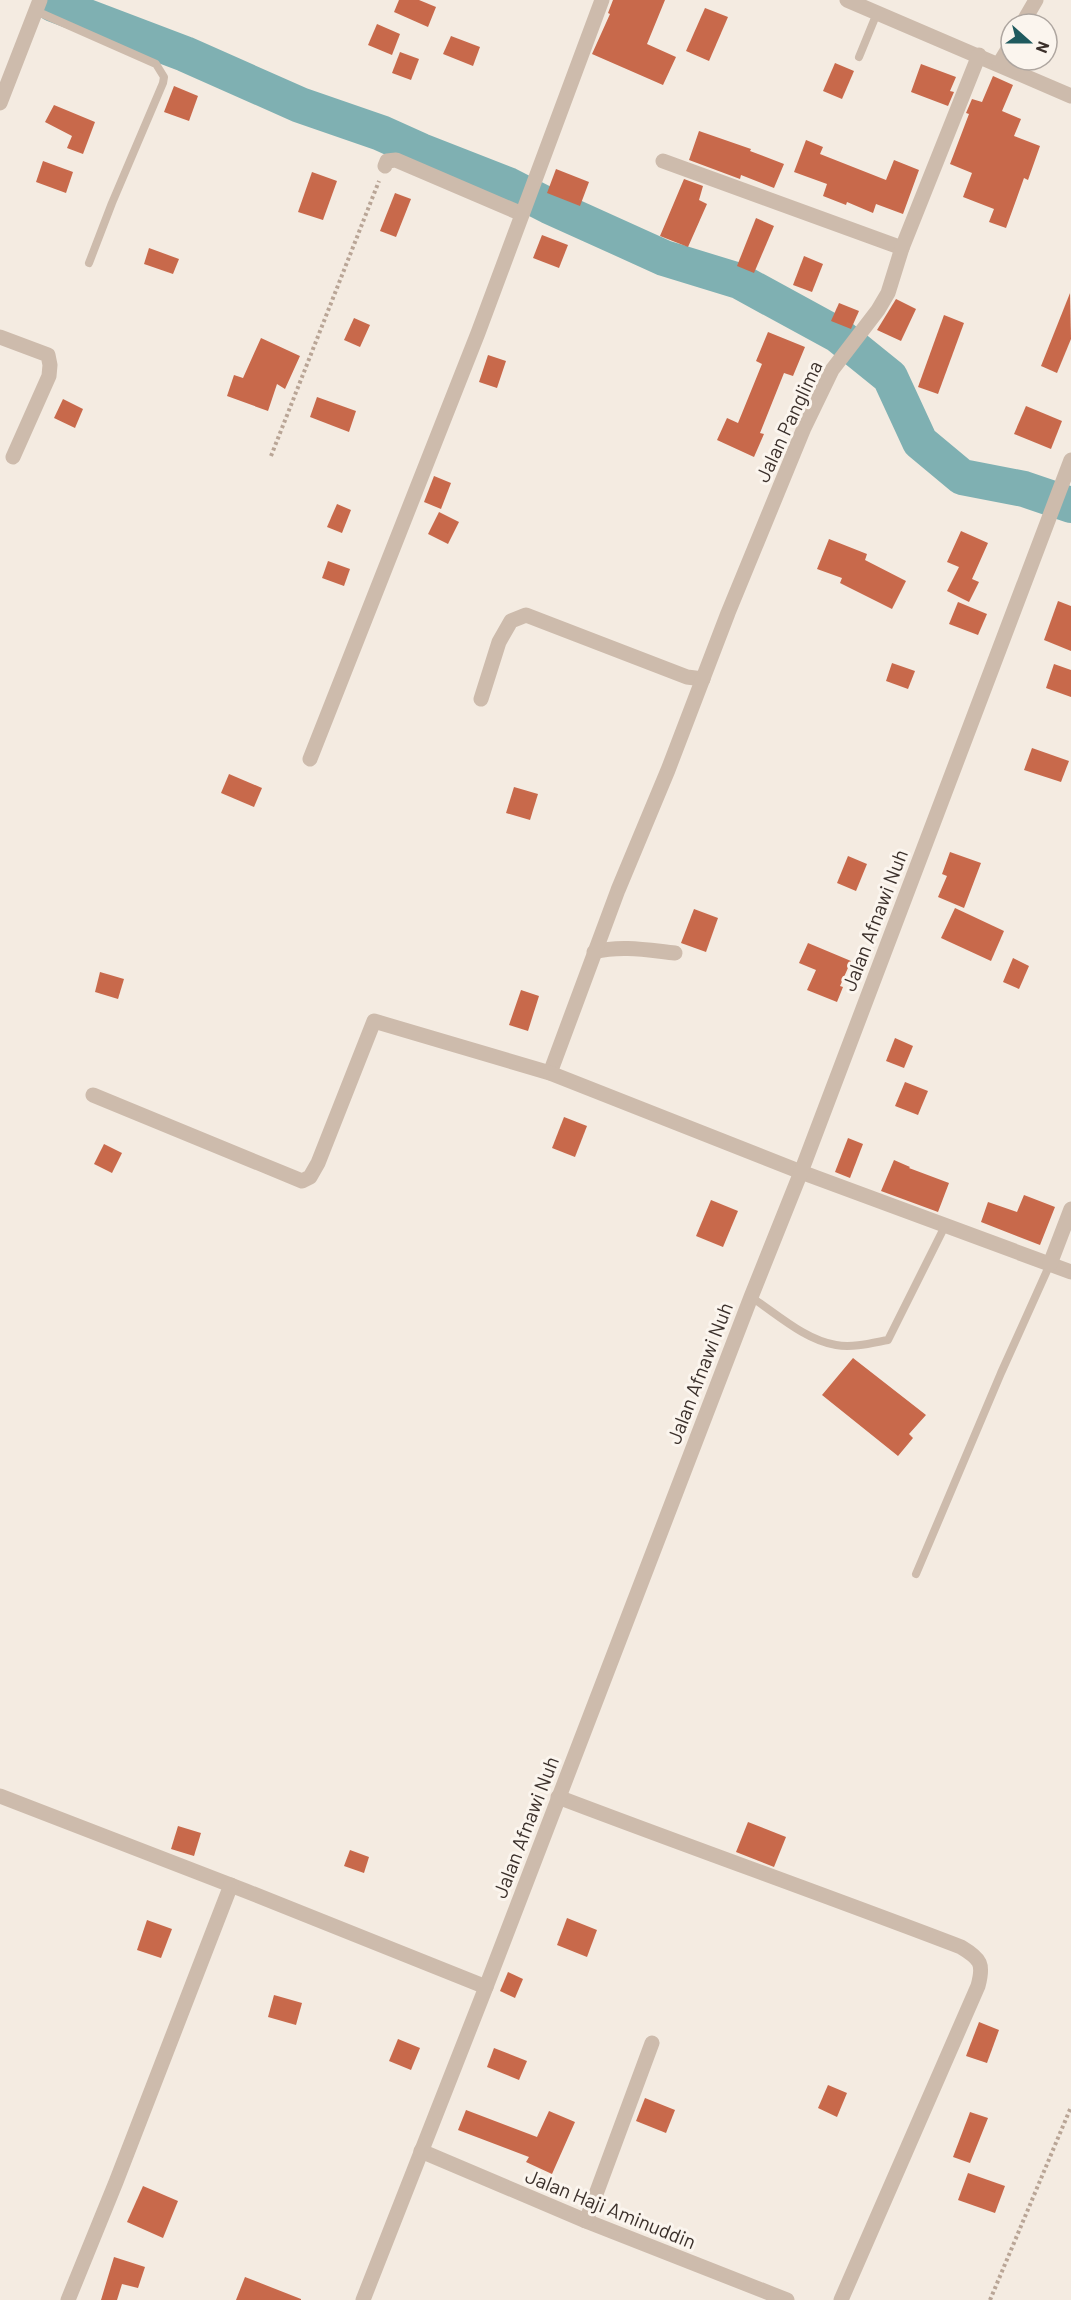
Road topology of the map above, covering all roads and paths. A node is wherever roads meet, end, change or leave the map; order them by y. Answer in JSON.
{"nodes":[{"id":1,"x":602,"y":0,"type":"edge"},
{"id":2,"x":847,"y":0,"type":"edge"},
{"id":3,"x":38,"y":5,"type":"edge"},
{"id":4,"x":877,"y":13,"type":"junction"},
{"id":5,"x":979,"y":55,"type":"junction"},
{"id":6,"x":859,"y":57,"type":"dead end"},
{"id":7,"x":999,"y":64,"type":"edge"},
{"id":8,"x":1017,"y":72,"type":"edge"},
{"id":9,"x":1071,"y":96,"type":"edge"},
{"id":10,"x":0,"y":103,"type":"edge"},
{"id":11,"x":663,"y":161,"type":"dead end"},
{"id":12,"x":385,"y":166,"type":"joint"},
{"id":13,"x":523,"y":211,"type":"junction"},
{"id":14,"x":902,"y":248,"type":"junction"},
{"id":15,"x":89,"y":264,"type":"dead end"},
{"id":16,"x":0,"y":337,"type":"edge"},
{"id":17,"x":271,"y":456,"type":"dead end"},
{"id":18,"x":13,"y":457,"type":"dead end"},
{"id":19,"x":1070,"y":463,"type":"edge"},
{"id":20,"x":703,"y":679,"type":"junction"},
{"id":21,"x":482,"y":699,"type":"dead end"},
{"id":22,"x":310,"y":759,"type":"dead end"},
{"id":23,"x":594,"y":952,"type":"junction"},
{"id":24,"x":675,"y":953,"type":"dead end"},
{"id":25,"x":549,"y":1073,"type":"junction"},
{"id":26,"x":93,"y":1095,"type":"dead end"},
{"id":27,"x":801,"y":1172,"type":"junction"},
{"id":28,"x":1071,"y":1209,"type":"edge"},
{"id":29,"x":945,"y":1226,"type":"junction"},
{"id":30,"x":1050,"y":1264,"type":"junction"},
{"id":31,"x":1071,"y":1272,"type":"edge"},
{"id":32,"x":751,"y":1297,"type":"junction"},
{"id":33,"x":916,"y":1574,"type":"dead end"},
{"id":34,"x":0,"y":1796,"type":"edge"},
{"id":35,"x":558,"y":1797,"type":"junction"},
{"id":36,"x":231,"y":1885,"type":"junction"},
{"id":37,"x":486,"y":1988,"type":"junction"},
{"id":38,"x":652,"y":2043,"type":"dead end"},
{"id":39,"x":1071,"y":2107,"type":"edge"},
{"id":40,"x":421,"y":2151,"type":"junction"},
{"id":41,"x":585,"y":2221,"type":"junction"},
{"id":42,"x":68,"y":2300,"type":"edge"},
{"id":43,"x":363,"y":2300,"type":"edge"},
{"id":44,"x":787,"y":2300,"type":"edge"},
{"id":45,"x":841,"y":2300,"type":"edge"},
{"id":46,"x":990,"y":2300,"type":"edge"}],
"edges":[{"from":1,"to":13,"type":"street"},
{"from":2,"to":4,"type":"street"},
{"from":3,"to":10,"type":"street"},
{"from":3,"to":15,"type":"lane"},
{"from":4,"to":5,"type":"street"},
{"from":4,"to":6,"type":"lane"},
{"from":5,"to":7,"type":"street"},
{"from":5,"to":14,"type":"street","name":"Jalan Panglima"},
{"from":8,"to":9,"type":"street"},
{"from":11,"to":14,"type":"street"},
{"from":12,"to":13,"type":"street"},
{"from":12,"to":17,"type":"path"},
{"from":13,"to":22,"type":"street"},
{"from":14,"to":20,"type":"street","name":"Jalan Panglima"},
{"from":16,"to":18,"type":"street"},
{"from":19,"to":27,"type":"street","name":"Jalan Afnawi Nuh"},
{"from":20,"to":21,"type":"street"},
{"from":20,"to":23,"type":"street","name":"Jalan Panglima"},
{"from":23,"to":24,"type":"street"},
{"from":23,"to":25,"type":"street","name":"Jalan Panglima"},
{"from":25,"to":26,"type":"street"},
{"from":25,"to":27,"type":"street"},
{"from":27,"to":29,"type":"street"},
{"from":27,"to":32,"type":"street","name":"Jalan Afnawi Nuh"},
{"from":28,"to":30,"type":"street"},
{"from":29,"to":30,"type":"street"},
{"from":29,"to":32,"type":"lane"},
{"from":30,"to":31,"type":"street"},
{"from":30,"to":33,"type":"lane"},
{"from":32,"to":35,"type":"street","name":"Jalan Afnawi Nuh"},
{"from":34,"to":36,"type":"street"},
{"from":35,"to":37,"type":"street","name":"Jalan Afnawi Nuh"},
{"from":35,"to":45,"type":"street"},
{"from":36,"to":37,"type":"street"},
{"from":36,"to":42,"type":"street"},
{"from":37,"to":40,"type":"street","name":"Jalan Afnawi Nuh"},
{"from":38,"to":41,"type":"street"},
{"from":39,"to":46,"type":"path"},
{"from":40,"to":41,"type":"street","name":"Jalan Haji Aminuddin"},
{"from":40,"to":43,"type":"street","name":"Jalan Afnawi Nuh"},
{"from":41,"to":44,"type":"street","name":"Jalan Haji Aminuddin"}]}
